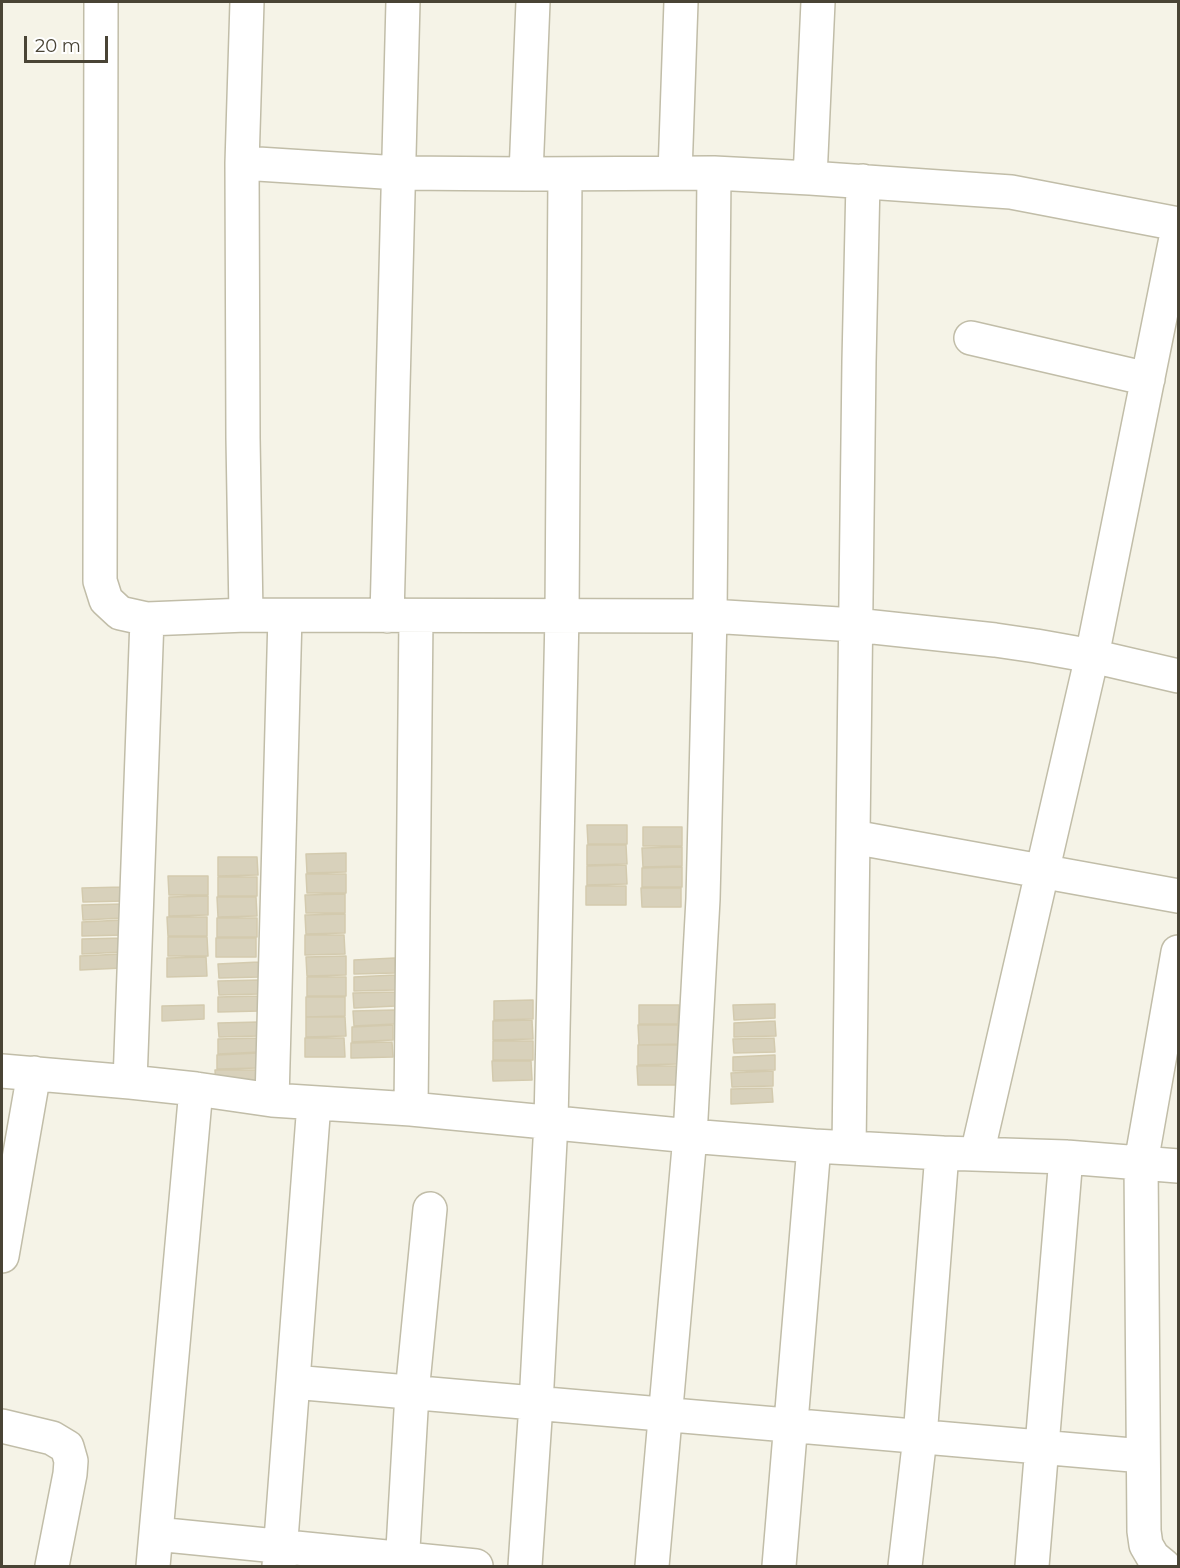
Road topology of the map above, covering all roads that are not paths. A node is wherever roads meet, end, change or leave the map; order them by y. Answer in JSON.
{"nodes":[{"id":1,"x":101,"y":2,"type":"edge"},
{"id":2,"x":247,"y":2,"type":"edge"},
{"id":3,"x":404,"y":2,"type":"edge"},
{"id":4,"x":533,"y":2,"type":"edge"},
{"id":5,"x":681,"y":2,"type":"edge"},
{"id":6,"x":818,"y":2,"type":"edge"},
{"id":7,"x":242,"y":163,"type":"junction"},
{"id":8,"x":675,"y":172,"type":"junction"},
{"id":9,"x":399,"y":173,"type":"junction"},
{"id":10,"x":714,"y":173,"type":"junction"},
{"id":11,"x":526,"y":174,"type":"junction"},
{"id":12,"x":565,"y":174,"type":"junction"},
{"id":13,"x":810,"y":177,"type":"junction"},
{"id":14,"x":863,"y":181,"type":"junction"},
{"id":15,"x":1179,"y":226,"type":"edge"},
{"id":16,"x":971,"y":338,"type":"dead end"},
{"id":17,"x":1148,"y":379,"type":"junction"},
{"id":18,"x":246,"y":615,"type":"junction"},
{"id":19,"x":562,"y":615,"type":"junction"},
{"id":20,"x":285,"y":616,"type":"junction"},
{"id":21,"x":401,"y":616,"type":"junction"},
{"id":22,"x":710,"y":616,"type":"junction"},
{"id":23,"x":147,"y":619,"type":"junction"},
{"id":24,"x":855,"y":625,"type":"junction"},
{"id":25,"x":1092,"y":656,"type":"junction"},
{"id":26,"x":1179,"y":676,"type":"edge"},
{"id":27,"x":853,"y":837,"type":"junction"},
{"id":28,"x":1044,"y":870,"type":"junction"},
{"id":29,"x":1179,"y":896,"type":"edge"},
{"id":30,"x":1179,"y":952,"type":"edge"},
{"id":31,"x":2,"y":1071,"type":"edge"},
{"id":32,"x":34,"y":1073,"type":"junction"},
{"id":33,"x":130,"y":1082,"type":"junction"},
{"id":34,"x":196,"y":1089,"type":"junction"},
{"id":35,"x":272,"y":1100,"type":"junction"},
{"id":36,"x":314,"y":1103,"type":"junction"},
{"id":37,"x":411,"y":1109,"type":"junction"},
{"id":38,"x":551,"y":1122,"type":"junction"},
{"id":39,"x":690,"y":1136,"type":"junction"},
{"id":40,"x":814,"y":1146,"type":"junction"},
{"id":41,"x":849,"y":1148,"type":"junction"},
{"id":42,"x":942,"y":1153,"type":"junction"},
{"id":43,"x":977,"y":1154,"type":"junction"},
{"id":44,"x":1066,"y":1157,"type":"junction"},
{"id":45,"x":1141,"y":1163,"type":"junction"},
{"id":46,"x":1179,"y":1166,"type":"edge"},
{"id":47,"x":430,"y":1209,"type":"dead end"},
{"id":48,"x":2,"y":1256,"type":"edge"},
{"id":49,"x":293,"y":1382,"type":"junction"},
{"id":50,"x":412,"y":1393,"type":"junction"},
{"id":51,"x":536,"y":1404,"type":"junction"},
{"id":52,"x":665,"y":1414,"type":"junction"},
{"id":53,"x":790,"y":1425,"type":"junction"},
{"id":54,"x":2,"y":1426,"type":"edge"},
{"id":55,"x":920,"y":1437,"type":"junction"},
{"id":56,"x":1041,"y":1447,"type":"junction"},
{"id":57,"x":1143,"y":1456,"type":"junction"},
{"id":58,"x":156,"y":1534,"type":"junction"},
{"id":59,"x":280,"y":1557,"type":"edge"},
{"id":60,"x":403,"y":1562,"type":"edge"},
{"id":61,"x":52,"y":1566,"type":"edge"},
{"id":62,"x":153,"y":1566,"type":"edge"},
{"id":63,"x":476,"y":1566,"type":"edge"},
{"id":64,"x":525,"y":1566,"type":"edge"},
{"id":65,"x":652,"y":1566,"type":"edge"},
{"id":66,"x":778,"y":1566,"type":"edge"},
{"id":67,"x":905,"y":1566,"type":"edge"},
{"id":68,"x":1032,"y":1566,"type":"edge"},
{"id":69,"x":1164,"y":1566,"type":"edge"}],
"edges":[{"from":1,"to":23,"type":"street"},
{"from":2,"to":7,"type":"street"},
{"from":3,"to":9,"type":"street"},
{"from":4,"to":11,"type":"street"},
{"from":5,"to":8,"type":"street"},
{"from":6,"to":13,"type":"street"},
{"from":7,"to":9,"type":"street"},
{"from":7,"to":18,"type":"street"},
{"from":8,"to":10,"type":"street"},
{"from":8,"to":12,"type":"street"},
{"from":9,"to":11,"type":"street"},
{"from":9,"to":21,"type":"street"},
{"from":10,"to":13,"type":"street"},
{"from":10,"to":22,"type":"street"},
{"from":11,"to":12,"type":"street"},
{"from":12,"to":19,"type":"street"},
{"from":13,"to":14,"type":"street"},
{"from":14,"to":15,"type":"street"},
{"from":14,"to":24,"type":"street"},
{"from":15,"to":17,"type":"street"},
{"from":16,"to":17,"type":"street"},
{"from":17,"to":25,"type":"street"},
{"from":18,"to":20,"type":"street"},
{"from":18,"to":23,"type":"street"},
{"from":19,"to":21,"type":"street"},
{"from":19,"to":22,"type":"street"},
{"from":19,"to":38,"type":"street"},
{"from":20,"to":21,"type":"street"},
{"from":20,"to":35,"type":"street"},
{"from":21,"to":37,"type":"street"},
{"from":22,"to":24,"type":"street"},
{"from":22,"to":39,"type":"street"},
{"from":23,"to":33,"type":"street"},
{"from":24,"to":25,"type":"street"},
{"from":24,"to":27,"type":"street"},
{"from":25,"to":26,"type":"street"},
{"from":25,"to":28,"type":"street"},
{"from":27,"to":28,"type":"street"},
{"from":27,"to":41,"type":"street"},
{"from":28,"to":29,"type":"street"},
{"from":28,"to":43,"type":"street"},
{"from":30,"to":45,"type":"street"},
{"from":31,"to":32,"type":"street"},
{"from":32,"to":33,"type":"street"},
{"from":32,"to":48,"type":"street"},
{"from":33,"to":34,"type":"street"},
{"from":34,"to":35,"type":"street"},
{"from":34,"to":58,"type":"street"},
{"from":35,"to":36,"type":"street"},
{"from":36,"to":37,"type":"street"},
{"from":36,"to":49,"type":"street"},
{"from":37,"to":38,"type":"street"},
{"from":38,"to":39,"type":"street"},
{"from":38,"to":51,"type":"street"},
{"from":39,"to":40,"type":"street"},
{"from":39,"to":52,"type":"street"},
{"from":40,"to":41,"type":"street"},
{"from":40,"to":53,"type":"street"},
{"from":41,"to":42,"type":"street"},
{"from":42,"to":43,"type":"street"},
{"from":42,"to":55,"type":"street"},
{"from":43,"to":44,"type":"street"},
{"from":44,"to":45,"type":"street"},
{"from":44,"to":56,"type":"street"},
{"from":45,"to":46,"type":"street"},
{"from":45,"to":57,"type":"street"},
{"from":47,"to":50,"type":"street"},
{"from":49,"to":50,"type":"street"},
{"from":49,"to":59,"type":"street"},
{"from":50,"to":51,"type":"street"},
{"from":50,"to":60,"type":"street"},
{"from":51,"to":52,"type":"street"},
{"from":51,"to":64,"type":"street"},
{"from":52,"to":53,"type":"street"},
{"from":52,"to":65,"type":"street"},
{"from":53,"to":55,"type":"street"},
{"from":53,"to":66,"type":"street"},
{"from":54,"to":61,"type":"street"},
{"from":55,"to":56,"type":"street"},
{"from":55,"to":67,"type":"street"},
{"from":56,"to":57,"type":"street"},
{"from":56,"to":68,"type":"street"},
{"from":57,"to":69,"type":"street"},
{"from":58,"to":59,"type":"street"},
{"from":58,"to":62,"type":"street"},
{"from":59,"to":60,"type":"street"},
{"from":60,"to":63,"type":"street"}]}
